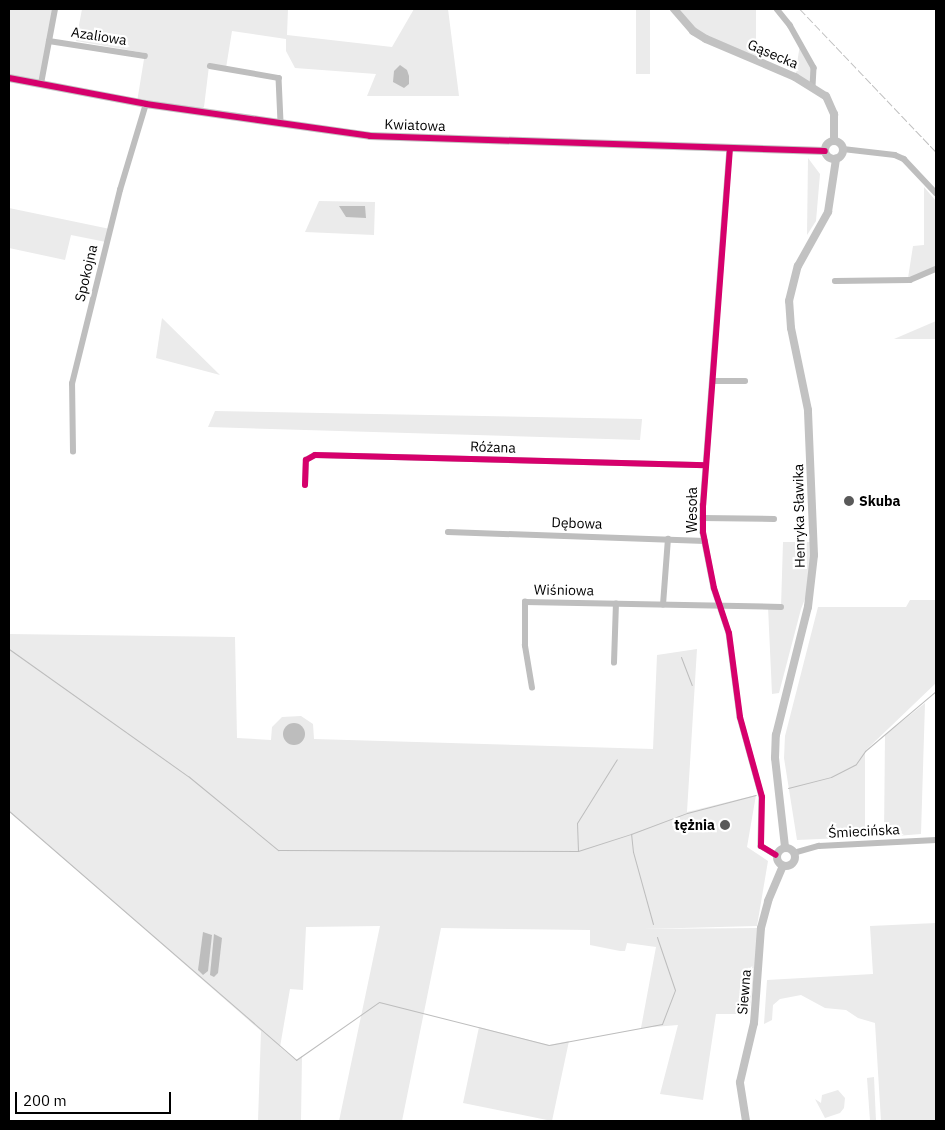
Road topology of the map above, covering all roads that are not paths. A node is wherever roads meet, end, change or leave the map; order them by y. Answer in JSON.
{"nodes":[{"id":1,"x":55,"y":9,"type":"edge"},
{"id":2,"x":674,"y":9,"type":"edge"},
{"id":3,"x":777,"y":9,"type":"edge"},
{"id":4,"x":49,"y":41,"type":"junction"},
{"id":5,"x":145,"y":56,"type":"dead end"},
{"id":6,"x":210,"y":66,"type":"dead end"},
{"id":7,"x":9,"y":78,"type":"edge"},
{"id":8,"x":41,"y":84,"type":"junction"},
{"id":9,"x":813,"y":86,"type":"junction"},
{"id":10,"x":146,"y":104,"type":"junction"},
{"id":11,"x":281,"y":122,"type":"junction"},
{"id":12,"x":834,"y":141,"type":"junction"},
{"id":13,"x":730,"y":148,"type":"junction"},
{"id":14,"x":843,"y":150,"type":"junction"},
{"id":15,"x":825,"y":151,"type":"junction"},
{"id":16,"x":833,"y":159,"type":"junction"},
{"id":17,"x":936,"y":193,"type":"edge"},
{"id":18,"x":936,"y":269,"type":"edge"},
{"id":19,"x":835,"y":281,"type":"dead end"},
{"id":20,"x":713,"y":380,"type":"junction"},
{"id":21,"x":745,"y":381,"type":"dead end"},
{"id":22,"x":73,"y":452,"type":"dead end"},
{"id":23,"x":706,"y":465,"type":"junction"},
{"id":24,"x":305,"y":485,"type":"dead end"},
{"id":25,"x":702,"y":518,"type":"junction"},
{"id":26,"x":774,"y":519,"type":"dead end"},
{"id":27,"x":448,"y":532,"type":"dead end"},
{"id":28,"x":668,"y":539,"type":"junction"},
{"id":29,"x":705,"y":541,"type":"junction"},
{"id":30,"x":616,"y":604,"type":"junction"},
{"id":31,"x":663,"y":606,"type":"junction"},
{"id":32,"x":720,"y":607,"type":"junction"},
{"id":33,"x":781,"y":607,"type":"dead end"},
{"id":34,"x":614,"y":663,"type":"dead end"},
{"id":35,"x":532,"y":688,"type":"dead end"},
{"id":36,"x":936,"y":840,"type":"edge"},
{"id":37,"x":785,"y":848,"type":"junction"},
{"id":38,"x":794,"y":853,"type":"junction"},
{"id":39,"x":776,"y":855,"type":"junction"},
{"id":40,"x":782,"y":866,"type":"junction"},
{"id":41,"x":746,"y":1121,"type":"edge"}],
"edges":[{"from":1,"to":4,"type":"street","name":"Azaliowa"},
{"from":2,"to":9,"type":"main road","name":"Gąsecka"},
{"from":3,"to":9,"type":"street"},
{"from":4,"to":5,"type":"street","name":"Azaliowa"},
{"from":4,"to":8,"type":"street","name":"Azaliowa"},
{"from":6,"to":11,"type":"street"},
{"from":7,"to":8,"type":"main road","name":"Kwiatowa"},
{"from":8,"to":10,"type":"main road","name":"Kwiatowa"},
{"from":9,"to":12,"type":"main road","name":"Gąsecka"},
{"from":10,"to":11,"type":"main road","name":"Kwiatowa"},
{"from":10,"to":22,"type":"street","name":"Spokojna"},
{"from":11,"to":13,"type":"main road","name":"Kwiatowa"},
{"from":12,"to":14,"type":"main road"},
{"from":12,"to":15,"type":"main road"},
{"from":13,"to":15,"type":"main road","name":"Kwiatowa"},
{"from":13,"to":20,"type":"street","name":"Wesoła"},
{"from":14,"to":16,"type":"main road"},
{"from":14,"to":17,"type":"street"},
{"from":15,"to":16,"type":"main road"},
{"from":16,"to":37,"type":"main road","name":"Henryka Sławika"},
{"from":18,"to":19,"type":"street"},
{"from":20,"to":21,"type":"street"},
{"from":20,"to":23,"type":"street","name":"Wesoła"},
{"from":23,"to":24,"type":"street","name":"Różana"},
{"from":23,"to":25,"type":"street","name":"Wesoła"},
{"from":25,"to":26,"type":"street"},
{"from":25,"to":29,"type":"street","name":"Wesoła"},
{"from":27,"to":28,"type":"street","name":"Dębowa"},
{"from":28,"to":29,"type":"street","name":"Dębowa"},
{"from":28,"to":31,"type":"street"},
{"from":29,"to":32,"type":"street","name":"Wesoła"},
{"from":30,"to":31,"type":"street","name":"Wiśniowa"},
{"from":30,"to":34,"type":"street"},
{"from":30,"to":35,"type":"street","name":"Wiśniowa"},
{"from":31,"to":32,"type":"street","name":"Wiśniowa"},
{"from":32,"to":33,"type":"street","name":"Wiśniowa"},
{"from":32,"to":39,"type":"street","name":"Wesoła"},
{"from":36,"to":38,"type":"street","name":"Śmiecińska"},
{"from":37,"to":38,"type":"main road"},
{"from":37,"to":39,"type":"main road"},
{"from":38,"to":40,"type":"main road"},
{"from":39,"to":40,"type":"main road"},
{"from":40,"to":41,"type":"main road","name":"Siewna"}]}
